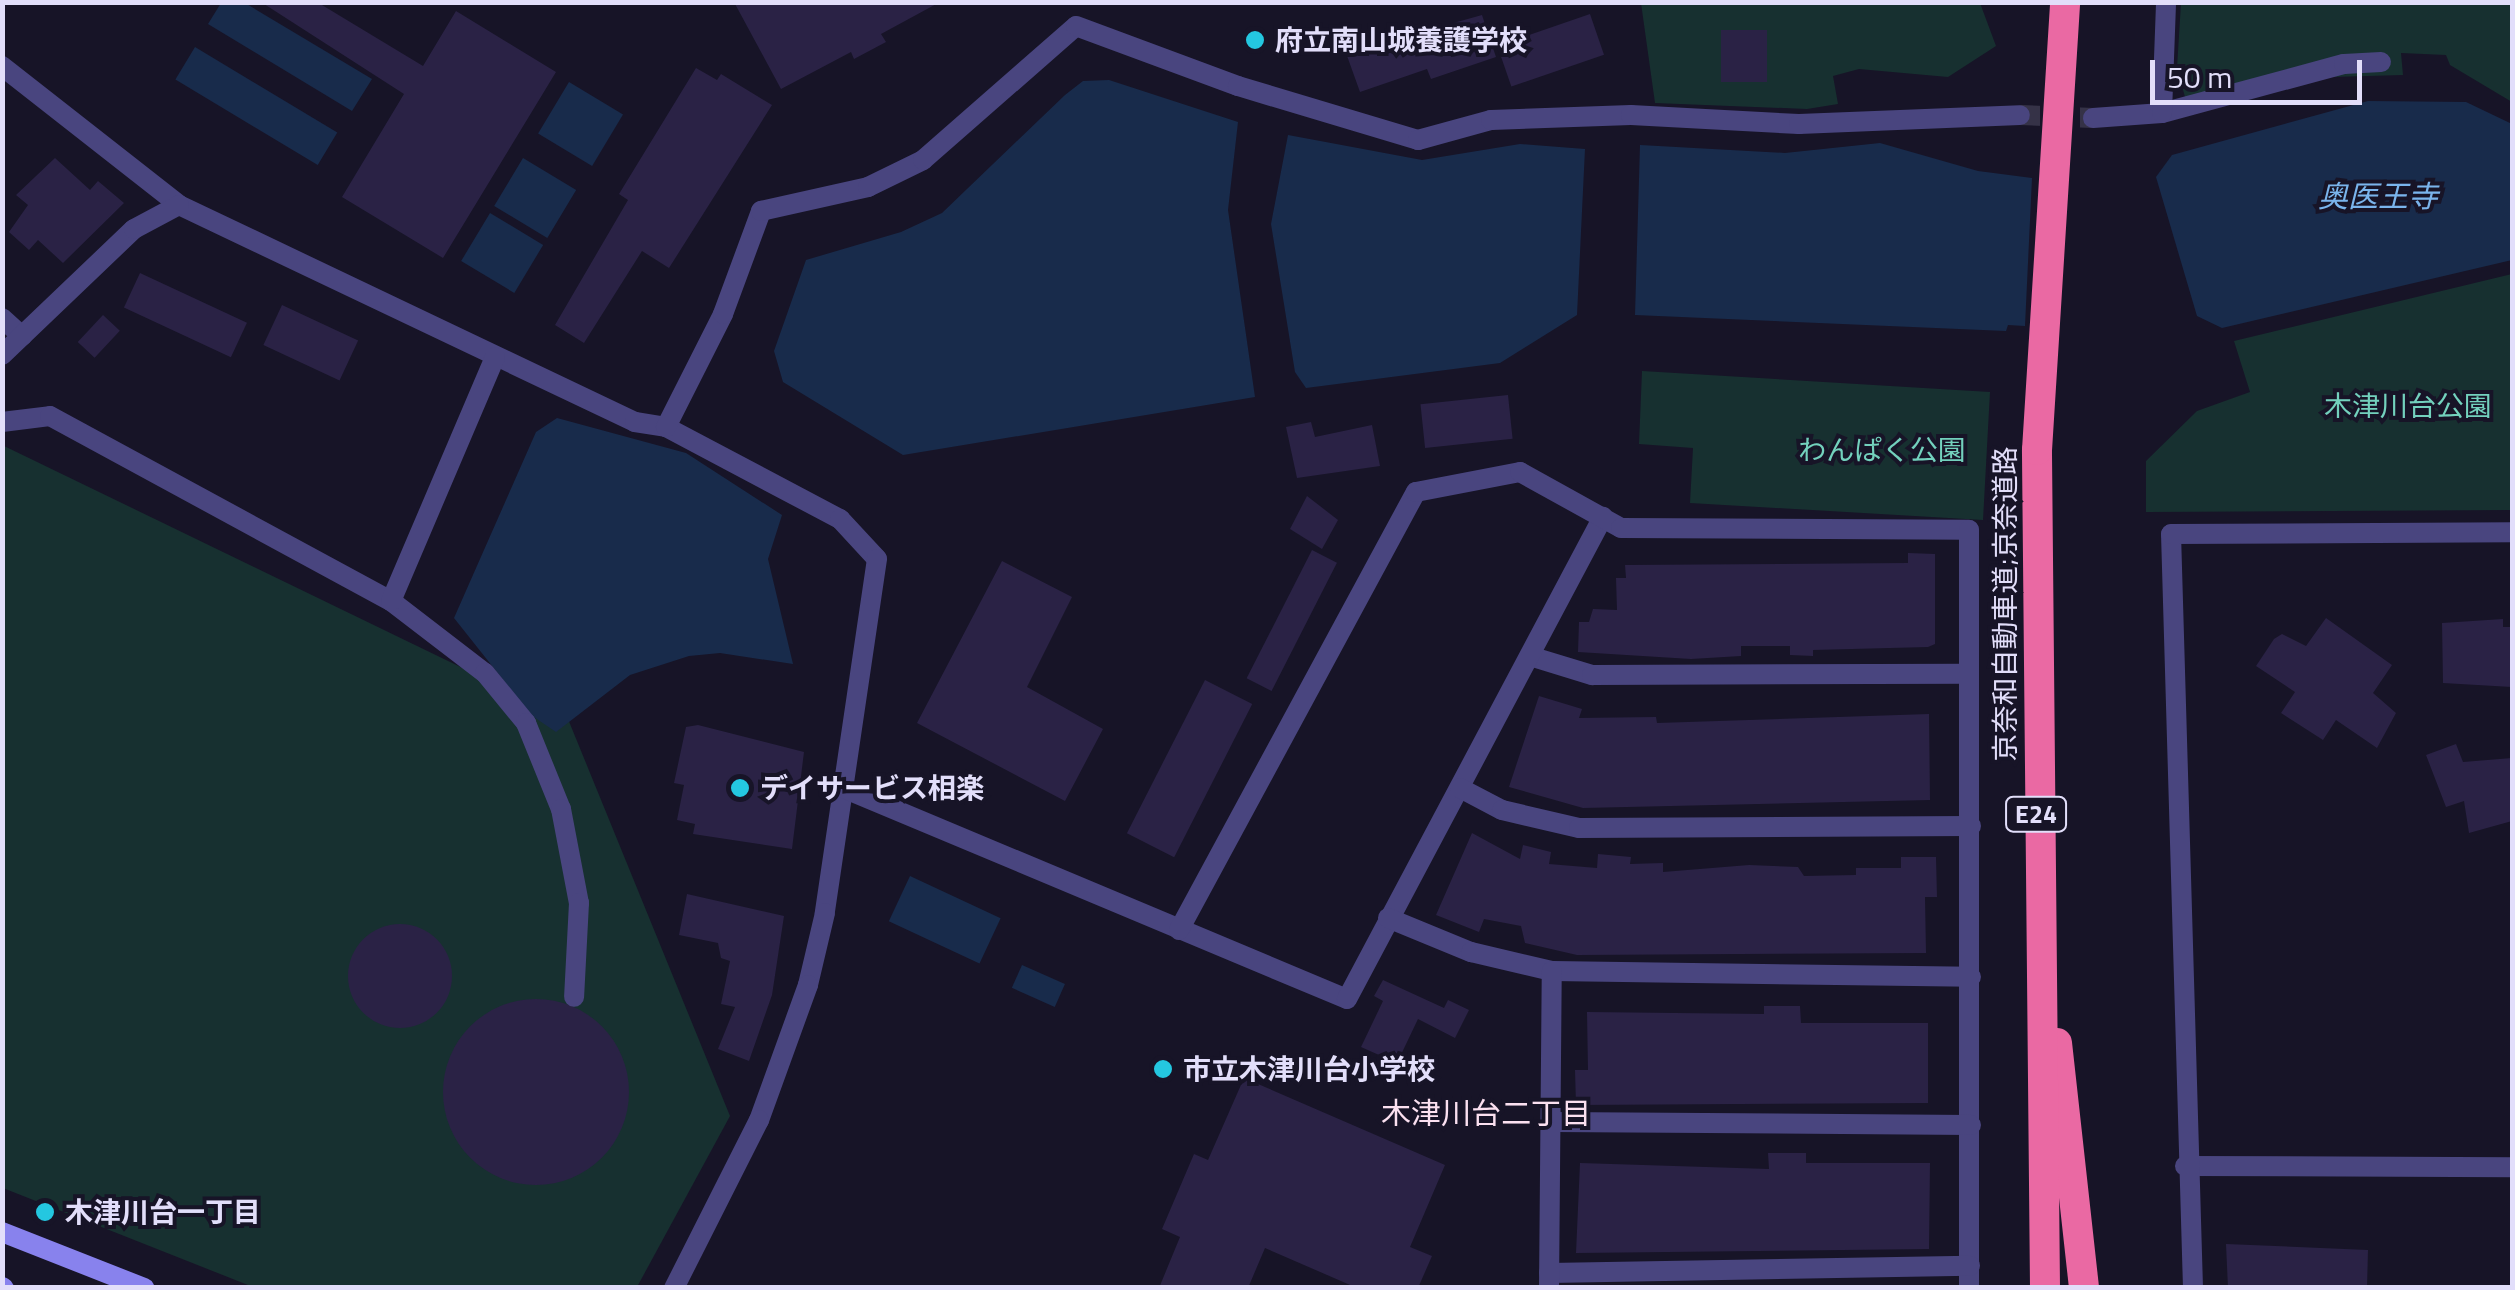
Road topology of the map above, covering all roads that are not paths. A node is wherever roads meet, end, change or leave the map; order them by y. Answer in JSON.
{"nodes":[{"id":1,"x":2064,"y":2,"type":"edge"},
{"id":2,"x":2166,"y":2,"type":"edge"},
{"id":3,"x":2381,"y":62,"type":"dead end"},
{"id":4,"x":2,"y":66,"type":"edge"},
{"id":5,"x":2162,"y":113,"type":"junction"},
{"id":6,"x":2020,"y":116,"type":"tunnel mouth"},
{"id":7,"x":2093,"y":118,"type":"tunnel mouth"},
{"id":8,"x":179,"y":205,"type":"junction"},
{"id":9,"x":2,"y":318,"type":"edge"},
{"id":10,"x":22,"y":336,"type":"junction"},
{"id":11,"x":2048,"y":340,"type":"junction"},
{"id":12,"x":2,"y":355,"type":"edge"},
{"id":13,"x":495,"y":357,"type":"junction"},
{"id":14,"x":2,"y":422,"type":"edge"},
{"id":15,"x":666,"y":427,"type":"junction"},
{"id":16,"x":1603,"y":517,"type":"junction"},
{"id":17,"x":2512,"y":532,"type":"edge"},
{"id":18,"x":391,"y":602,"type":"junction"},
{"id":19,"x":1533,"y":658,"type":"junction"},
{"id":20,"x":1968,"y":674,"type":"junction"},
{"id":21,"x":843,"y":788,"type":"junction"},
{"id":22,"x":1460,"y":788,"type":"junction"},
{"id":23,"x":1971,"y":826,"type":"junction"},
{"id":24,"x":1388,"y":918,"type":"junction"},
{"id":25,"x":1179,"y":930,"type":"junction"},
{"id":26,"x":1552,"y":970,"type":"junction"},
{"id":27,"x":1971,"y":976,"type":"junction"},
{"id":28,"x":574,"y":997,"type":"dead end"},
{"id":29,"x":2057,"y":1044,"type":"junction"},
{"id":30,"x":1553,"y":1122,"type":"junction"},
{"id":31,"x":1971,"y":1125,"type":"junction"},
{"id":32,"x":2185,"y":1166,"type":"junction"},
{"id":33,"x":2512,"y":1166,"type":"edge"},
{"id":34,"x":2,"y":1232,"type":"edge"},
{"id":35,"x":1970,"y":1277,"type":"edge"},
{"id":36,"x":1548,"y":1280,"type":"edge"},
{"id":37,"x":144,"y":1288,"type":"edge"},
{"id":38,"x":674,"y":1288,"type":"edge"},
{"id":39,"x":2045,"y":1288,"type":"edge"},
{"id":40,"x":2063,"y":1288,"type":"edge"},
{"id":41,"x":2084,"y":1288,"type":"edge"},
{"id":42,"x":2193,"y":1288,"type":"edge"}],
"edges":[{"from":1,"to":11,"type":"highway","name":"京奈和自動車道;京奈道路","number":"E24"},
{"from":2,"to":5,"type":"street"},
{"from":3,"to":5,"type":"street"},
{"from":4,"to":8,"type":"street"},
{"from":5,"to":7,"type":"street"},
{"from":6,"to":15,"type":"street"},
{"from":8,"to":10,"type":"street"},
{"from":8,"to":13,"type":"street"},
{"from":9,"to":10,"type":"street"},
{"from":10,"to":12,"type":"street"},
{"from":11,"to":29,"type":"highway","name":"京奈和自動車道;京奈道路","number":"E24"},
{"from":11,"to":39,"type":"highway","name":"京奈和自動車道;京奈道路","number":"E24"},
{"from":13,"to":15,"type":"street"},
{"from":13,"to":18,"type":"street"},
{"from":14,"to":18,"type":"street"},
{"from":15,"to":21,"type":"street"},
{"from":16,"to":19,"type":"street"},
{"from":16,"to":20,"type":"street"},
{"from":16,"to":25,"type":"street"},
{"from":17,"to":32,"type":"street"},
{"from":18,"to":28,"type":"street"},
{"from":19,"to":20,"type":"street"},
{"from":19,"to":22,"type":"street"},
{"from":20,"to":23,"type":"street"},
{"from":21,"to":25,"type":"street"},
{"from":21,"to":38,"type":"street"},
{"from":22,"to":23,"type":"street"},
{"from":22,"to":24,"type":"street"},
{"from":23,"to":27,"type":"street"},
{"from":24,"to":25,"type":"street"},
{"from":24,"to":26,"type":"street"},
{"from":26,"to":27,"type":"street"},
{"from":26,"to":30,"type":"street"},
{"from":27,"to":31,"type":"street"},
{"from":29,"to":40,"type":"highway","name":"京奈和自動車道;京奈道路","number":"E24"},
{"from":29,"to":41,"type":"highway"},
{"from":30,"to":31,"type":"street"},
{"from":30,"to":36,"type":"street"},
{"from":31,"to":35,"type":"street"},
{"from":32,"to":33,"type":"street"},
{"from":32,"to":42,"type":"street"},
{"from":34,"to":37,"type":"main road"},
{"from":35,"to":36,"type":"street"}]}
